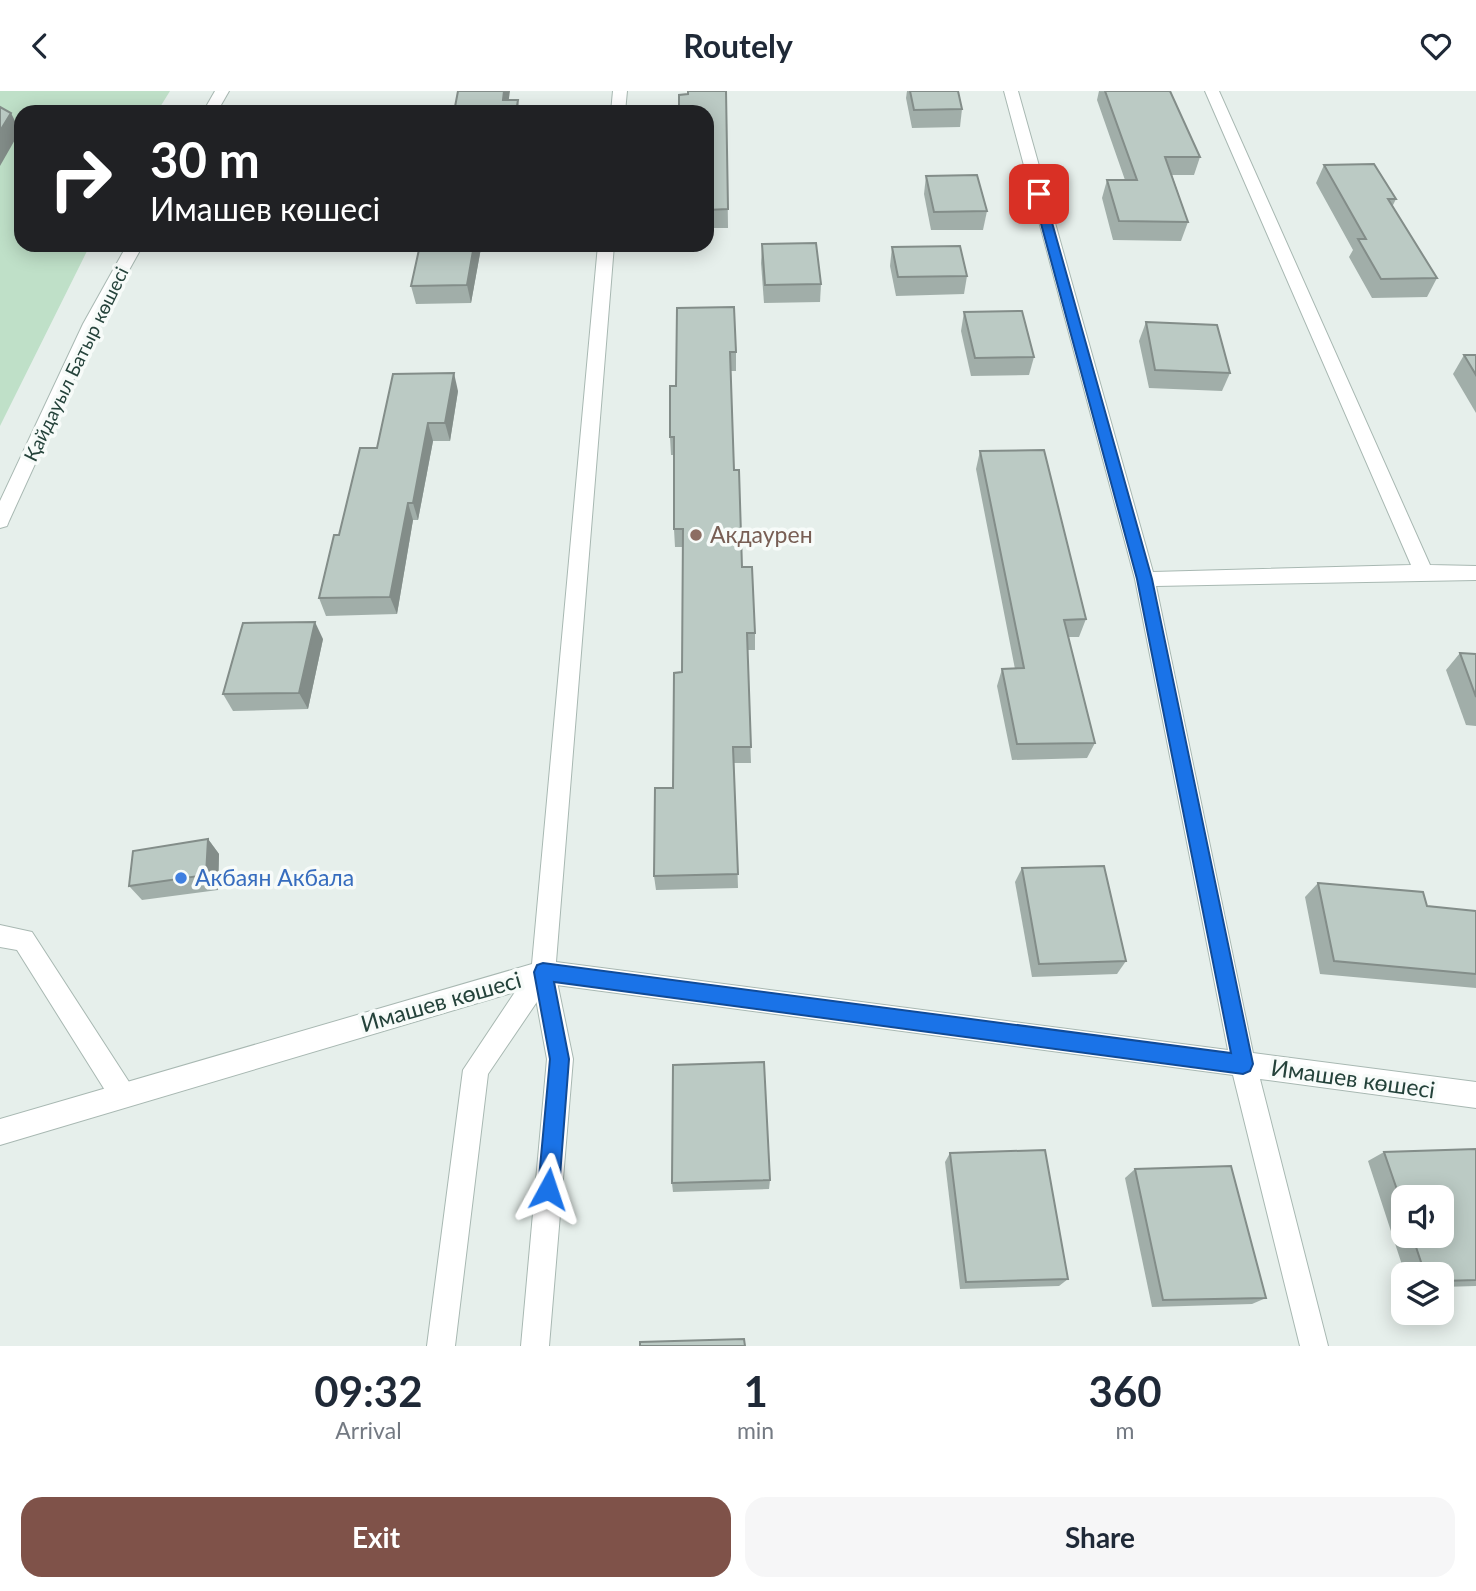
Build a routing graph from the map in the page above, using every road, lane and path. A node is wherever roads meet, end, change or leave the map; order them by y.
1 (1011, 91) edge
2 (1212, 91) edge
3 (131, 252) edge
4 (605, 252) edge
5 (0, 521) edge
6 (1424, 572) junction
7 (1476, 573) edge
8 (1145, 579) junction
9 (0, 936) edge
10 (543, 972) junction
11 (1243, 1064) junction
12 (122, 1094) junction
13 (1476, 1095) edge
14 (0, 1132) edge
15 (441, 1346) edge
16 (535, 1346) edge
17 (1314, 1346) edge

1 - 8 street
2 - 6 street
3 - 5 street, Қайдауыл Батыр көшесі
4 - 10 street
6 - 7 street
6 - 8 street
8 - 11 street
9 - 12 street
10 - 11 street, Имашев көшесі
10 - 12 street, Имашев көшесі
10 - 15 street
10 - 16 street
11 - 13 street, Имашев көшесі
11 - 17 street
12 - 14 street, Имашев көшесі

